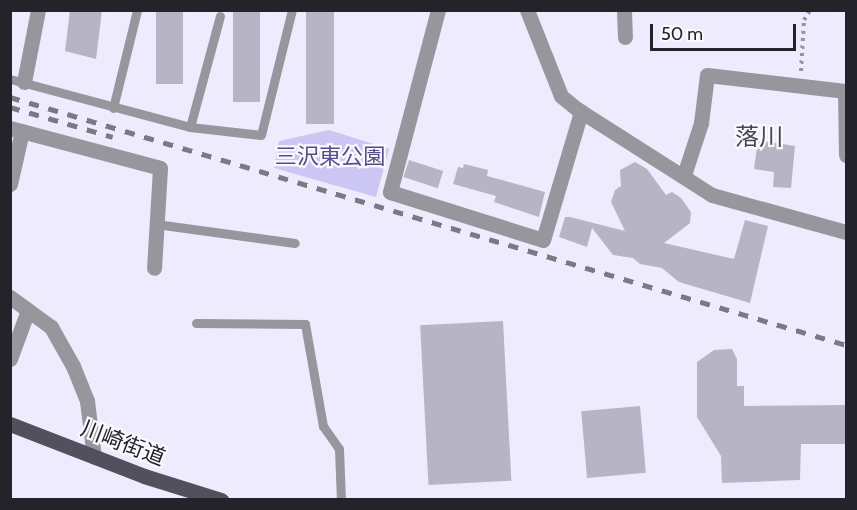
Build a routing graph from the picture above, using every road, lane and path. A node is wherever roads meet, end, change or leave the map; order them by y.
1 (38, 10) edge
2 (137, 10) edge
3 (292, 10) edge
4 (438, 10) edge
5 (527, 10) edge
6 (624, 10) edge
7 (810, 10) edge
8 (220, 16) dead end
9 (625, 37) dead end
10 (17, 80) edge
11 (803, 87) junction
12 (114, 108) junction
13 (580, 112) junction
14 (190, 127) junction
15 (16, 130) edge
16 (846, 155) edge
17 (684, 175) junction
18 (10, 184) edge
19 (156, 224) junction
20 (846, 232) edge
21 (295, 243) dead end
22 (154, 268) dead end
23 (10, 297) edge
24 (28, 310) junction
25 (196, 323) dead end
26 (10, 359) edge
27 (11, 425) edge
28 (94, 457) junction
29 (202, 497) edge
30 (221, 500) edge
31 (341, 500) edge

1 - 10 street
2 - 12 lane
3 - 14 lane
4 - 13 street
5 - 13 street
6 - 9 street
7 - 11 path
8 - 14 lane
10 - 12 lane
11 - 16 street
11 - 17 street
12 - 14 lane
13 - 17 street
15 - 18 street
15 - 19 street
17 - 20 street
19 - 21 lane
19 - 22 street
23 - 24 street
24 - 26 street
24 - 28 street
25 - 31 lane
27 - 28 main road, 川崎街道
28 - 29 main road, 川崎街道
29 - 30 main road, 川崎街道

